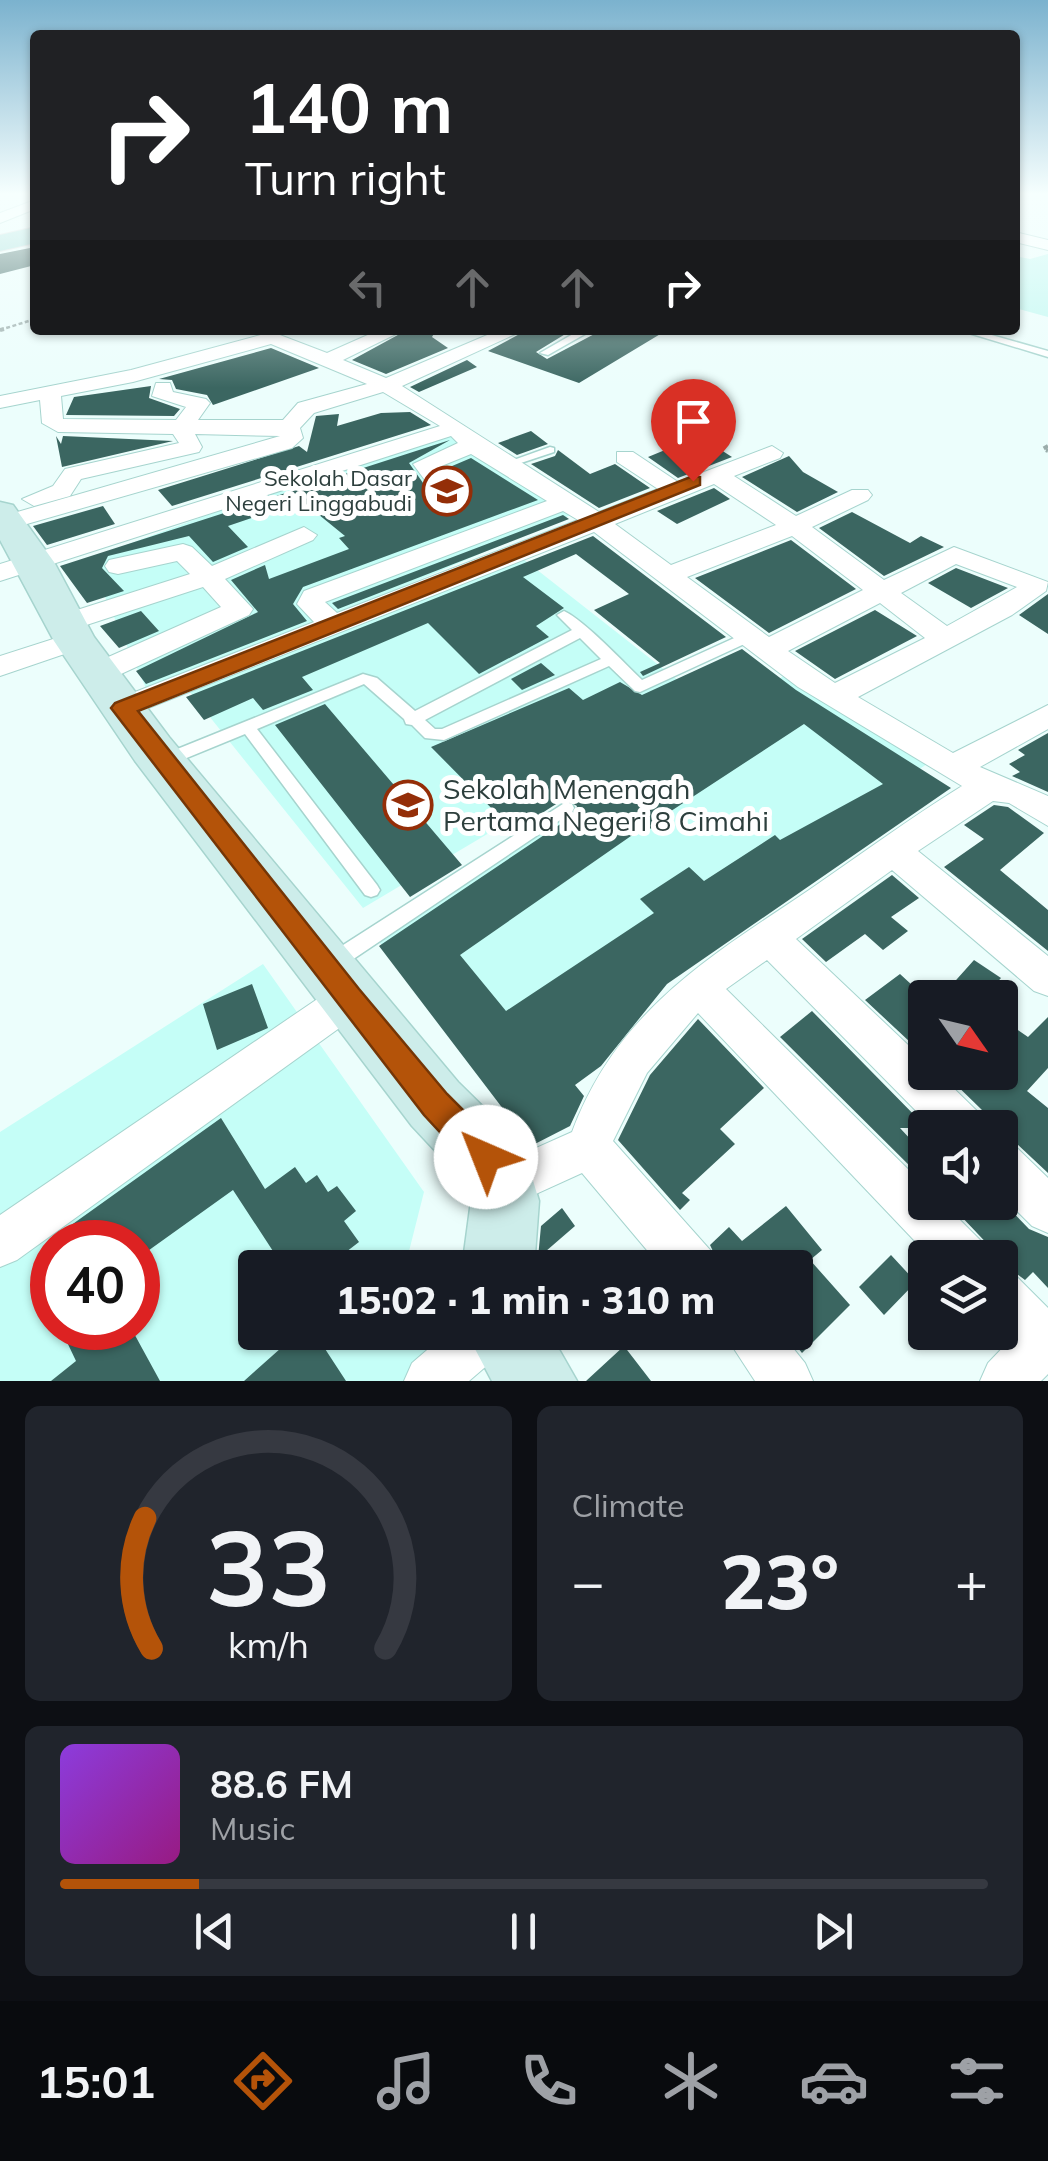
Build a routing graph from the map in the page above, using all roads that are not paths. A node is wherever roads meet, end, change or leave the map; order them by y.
1 (384, 335) edge
2 (503, 335) edge
3 (577, 335) edge
4 (982, 335) edge
5 (297, 347) junction
6 (545, 353) dead end
7 (1048, 354) edge
8 (326, 360) junction
9 (134, 376) junction
10 (386, 385) junction
11 (163, 387) junction
12 (50, 394) junction
13 (0, 402) edge
14 (289, 426) junction
15 (464, 436) junction
16 (193, 447) junction
17 (550, 450) dead end
18 (772, 452) dead end
19 (625, 457) dead end
20 (506, 465) junction
21 (713, 474) junction
22 (674, 488) junction
23 (446, 493) dead end
24 (860, 496) dead end
25 (566, 502) junction
26 (594, 520) junction
27 (794, 526) junction
28 (304, 535) dead end
29 (8, 536) edge
30 (419, 557) junction
31 (118, 566) dead end
32 (211, 576) junction
33 (666, 576) junction
34 (443, 578) junction
35 (882, 592) junction
36 (564, 615) dead end
37 (331, 623) junction
38 (582, 631) junction
39 (946, 638) junction
40 (757, 644) junction
41 (611, 660) junction
42 (90, 661) junction
43 (0, 666) edge
44 (835, 696) junction
45 (1048, 716) edge
46 (412, 720) junction
47 (248, 726) junction
48 (163, 762) junction
49 (952, 768) junction
50 (990, 785) junction
51 (566, 808) dead end
52 (1048, 814) edge
53 (894, 851) junction
54 (371, 890) dead end
55 (769, 937) junction
56 (1048, 979) edge
57 (337, 983) junction
58 (698, 988) junction
59 (946, 1110) edge
60 (589, 1147) junction
61 (1018, 1181) edge
62 (506, 1185) junction
63 (1048, 1210) edge
64 (946, 1240) edge
65 (0, 1243) edge
66 (500, 1250) edge
67 (678, 1250) edge
68 (1018, 1311) edge
69 (1047, 1338) edge
70 (465, 1350) edge
71 (516, 1350) edge
72 (762, 1350) edge
73 (430, 1381) edge
74 (538, 1381) edge
75 (787, 1381) edge
76 (1006, 1381) edge

1 - 8 street
2 - 10 street
3 - 6 lane
4 - 7 lane
5 - 8 street
5 - 9 street
5 - 11 street
8 - 10 street
9 - 11 street
9 - 12 street
10 - 14 street
10 - 15 street
11 - 16 street
12 - 13 street
12 - 16 street
14 - 16 street
14 - 16 street
15 - 20 street
15 - 23 street
15 - 29 street
16 - 29 street
17 - 20 lane
18 - 21 street
19 - 22 street
20 - 25 street
21 - 22 street
21 - 27 street
22 - 26 street
24 - 27 street
25 - 26 street
25 - 30 street
26 - 33 street
26 - 34 street
27 - 33 street
27 - 35 street
28 - 32 street
29 - 42 street
30 - 34 street
30 - 37 street
31 - 32 street
32 - 42 street
32 - 42 street
33 - 40 street
34 - 37 street
35 - 39 street
35 - 39 street
35 - 40 street
36 - 38 lane
37 - 42 street
38 - 41 lane
38 - 46 lane
39 - 44 street
40 - 41 lane
40 - 44 street
41 - 46 lane
42 - 43 street
42 - 48 street
44 - 49 street
45 - 49 street
46 - 47 lane
47 - 48 lane
47 - 54 lane
48 - 57 street
49 - 50 street
50 - 52 street
50 - 53 street
51 - 57 lane
53 - 55 street
53 - 56 street
55 - 58 street
55 - 59 street
57 - 62 street
57 - 65 street
58 - 60 street
58 - 64 street
60 - 62 street
60 - 67 street
61 - 63 street
62 - 66 street
68 - 69 street
69 - 76 street
70 - 73 street
71 - 74 street
72 - 75 street

